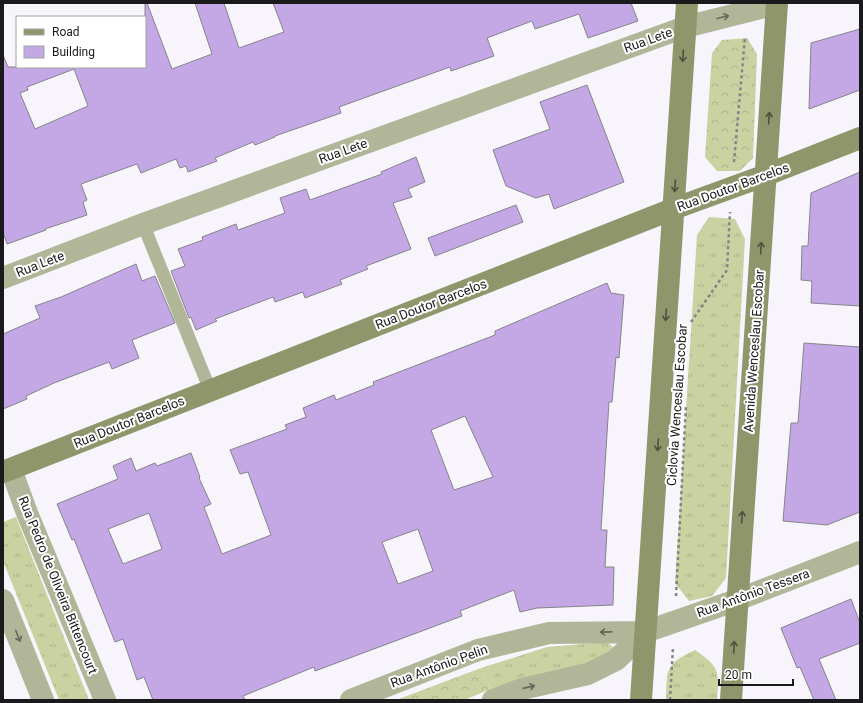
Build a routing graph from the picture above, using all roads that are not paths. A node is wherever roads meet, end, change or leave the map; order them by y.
1 (687, 3) edge
2 (777, 3) edge
3 (685, 27) junction
4 (860, 138) edge
5 (766, 175) junction
6 (673, 209) junction
7 (143, 224) junction
8 (3, 278) edge
9 (210, 390) junction
10 (7, 471) edge
11 (860, 552) edge
12 (3, 600) edge
13 (737, 600) junction
14 (645, 632) junction
15 (43, 700) edge
16 (105, 700) edge
17 (351, 700) edge
18 (493, 700) edge
19 (641, 700) edge
20 (731, 700) edge

1 - 3 main road
3 -> 2 street, Rua Lete
5 -> 2 main road, Avenida Wenceslau Escobar
3 -> 6 main road
3 - 7 street, Rua Lete
4 - 5 main road, Rua Doutor Barcelos
5 - 6 main road, Rua Doutor Barcelos
13 -> 5 main road, Avenida Wenceslau Escobar
6 - 9 main road, Rua Doutor Barcelos
6 -> 14 main road
7 - 8 street, Rua Lete
7 - 9 lane
9 - 10 main road, Rua Doutor Barcelos
10 - 16 street, Rua Pedro de Oliveira Bittencourt
11 - 13 street, Rua Antônio Tessera
12 -> 15 street
13 - 14 street, Rua Antônio Tessera
20 -> 13 main road, Avenida Wenceslau Escobar
14 -> 17 street, Rua Antônio Pelin
18 -> 14 street
14 - 19 main road

